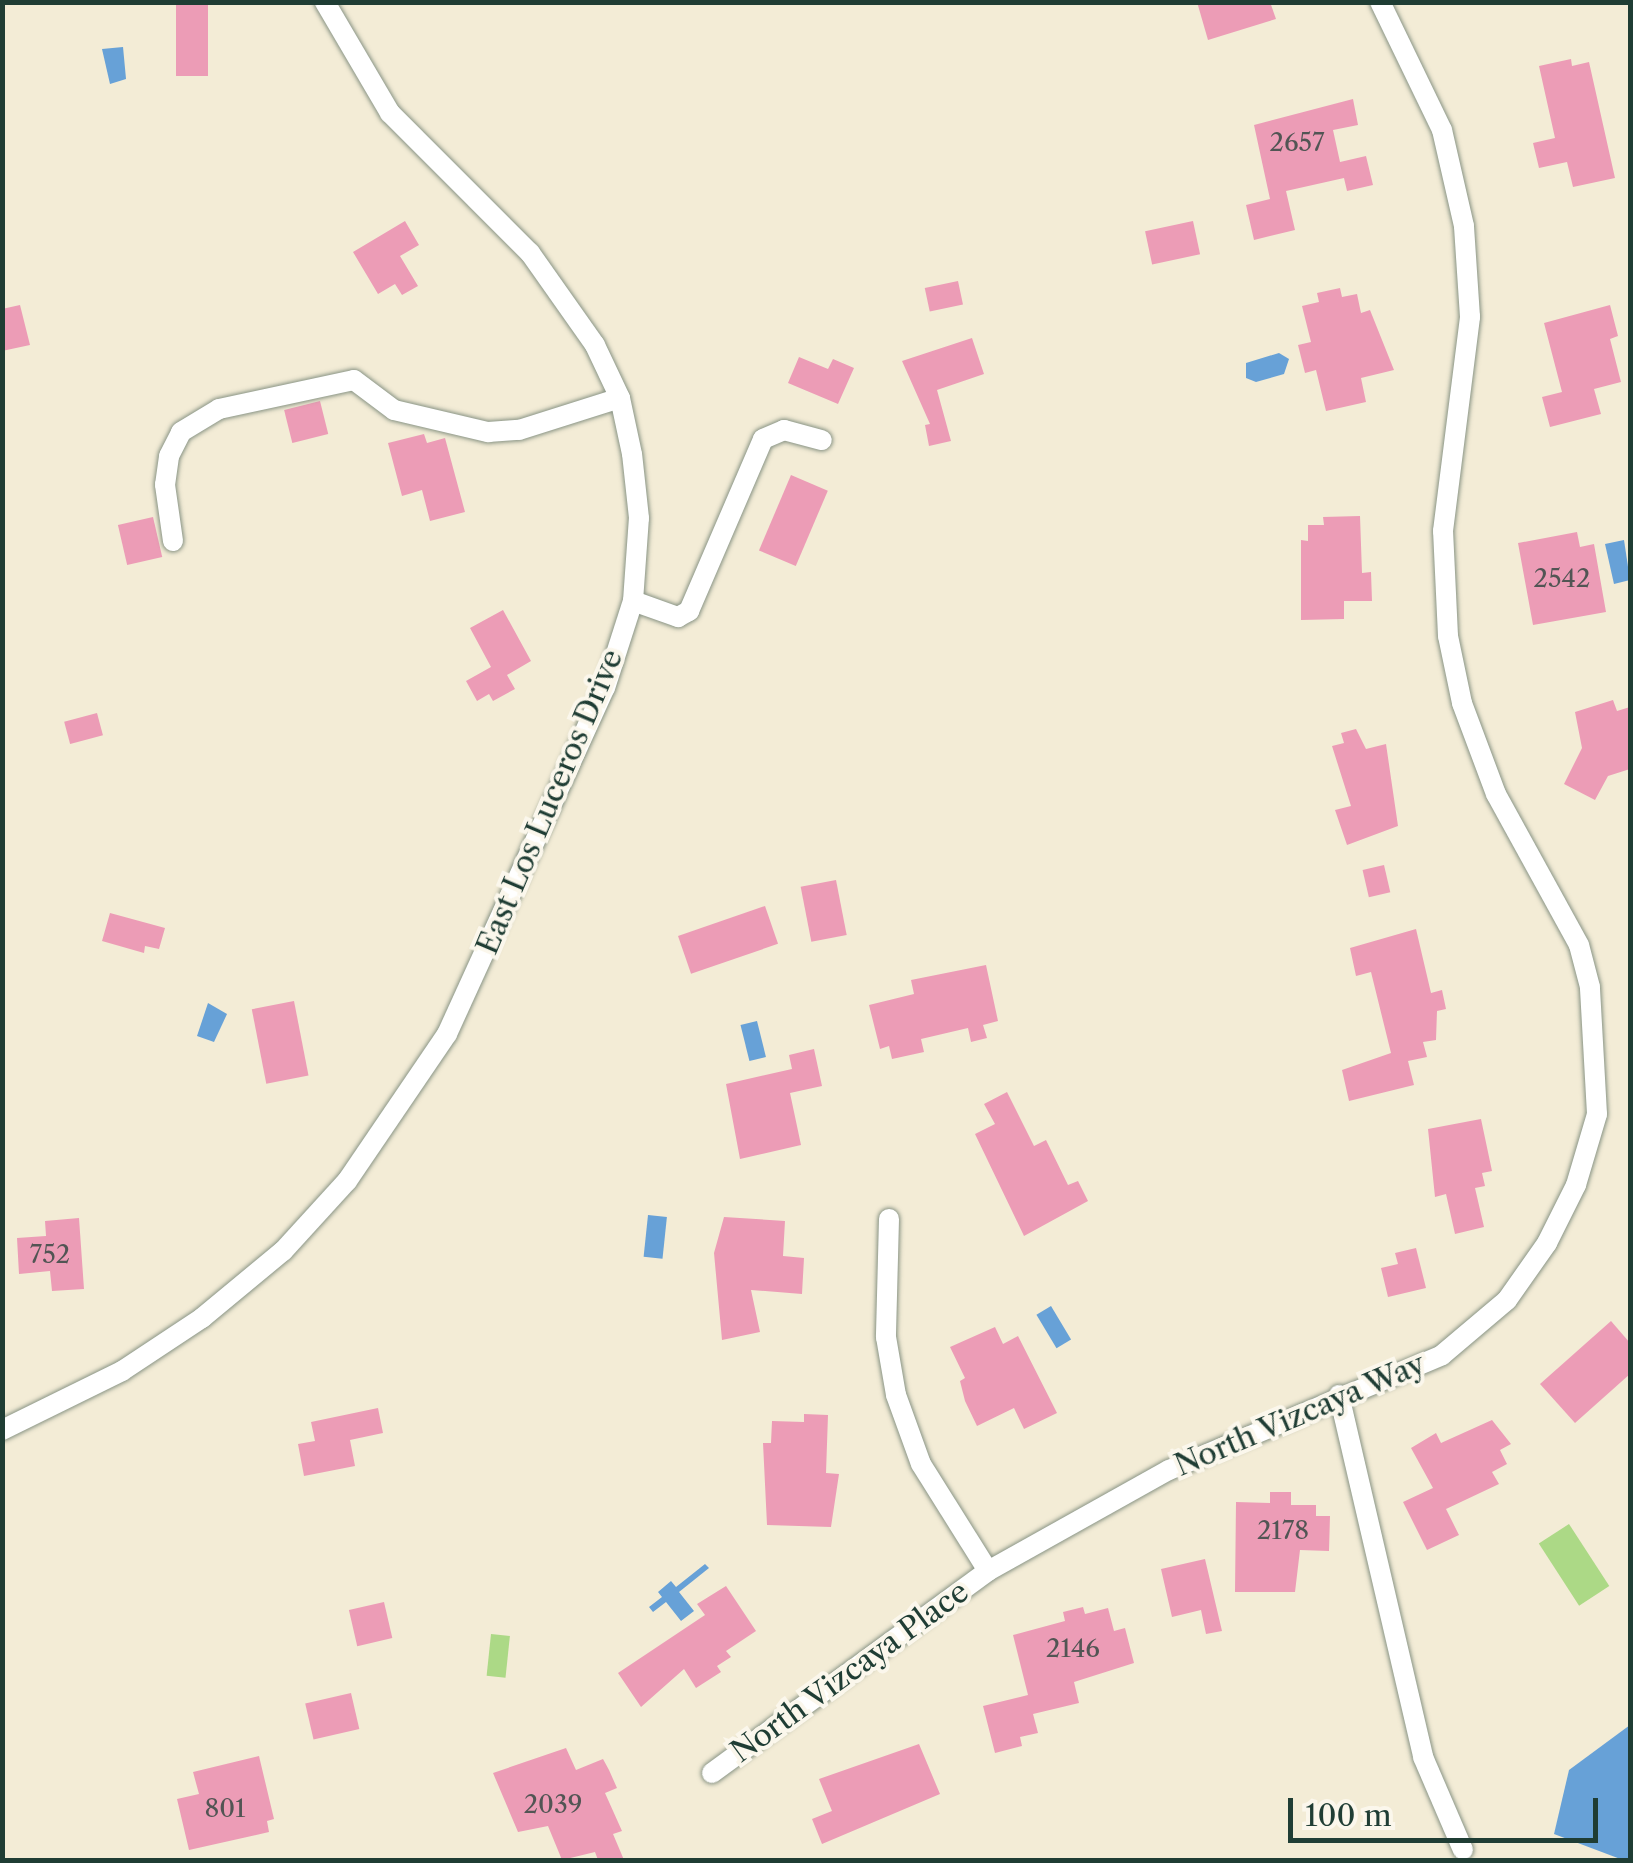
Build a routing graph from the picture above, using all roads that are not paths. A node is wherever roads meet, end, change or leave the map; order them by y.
1 (325, 2) edge
2 (1380, 2) edge
3 (620, 398) junction
4 (822, 440) dead end
5 (173, 542) dead end
6 (633, 601) junction
7 (890, 1219) dead end
8 (1339, 1395) junction
9 (2, 1430) edge
10 (988, 1571) junction
11 (712, 1772) dead end
12 (1464, 1850) dead end

1 - 3 street, East Los Luceros Drive
2 - 8 street, North Vizcaya Way
3 - 5 street
3 - 6 street, East Los Luceros Drive
4 - 6 street
6 - 9 street, East Los Luceros Drive
7 - 10 street
8 - 10 street, North Vizcaya Way
8 - 12 street
10 - 11 street, North Vizcaya Place

